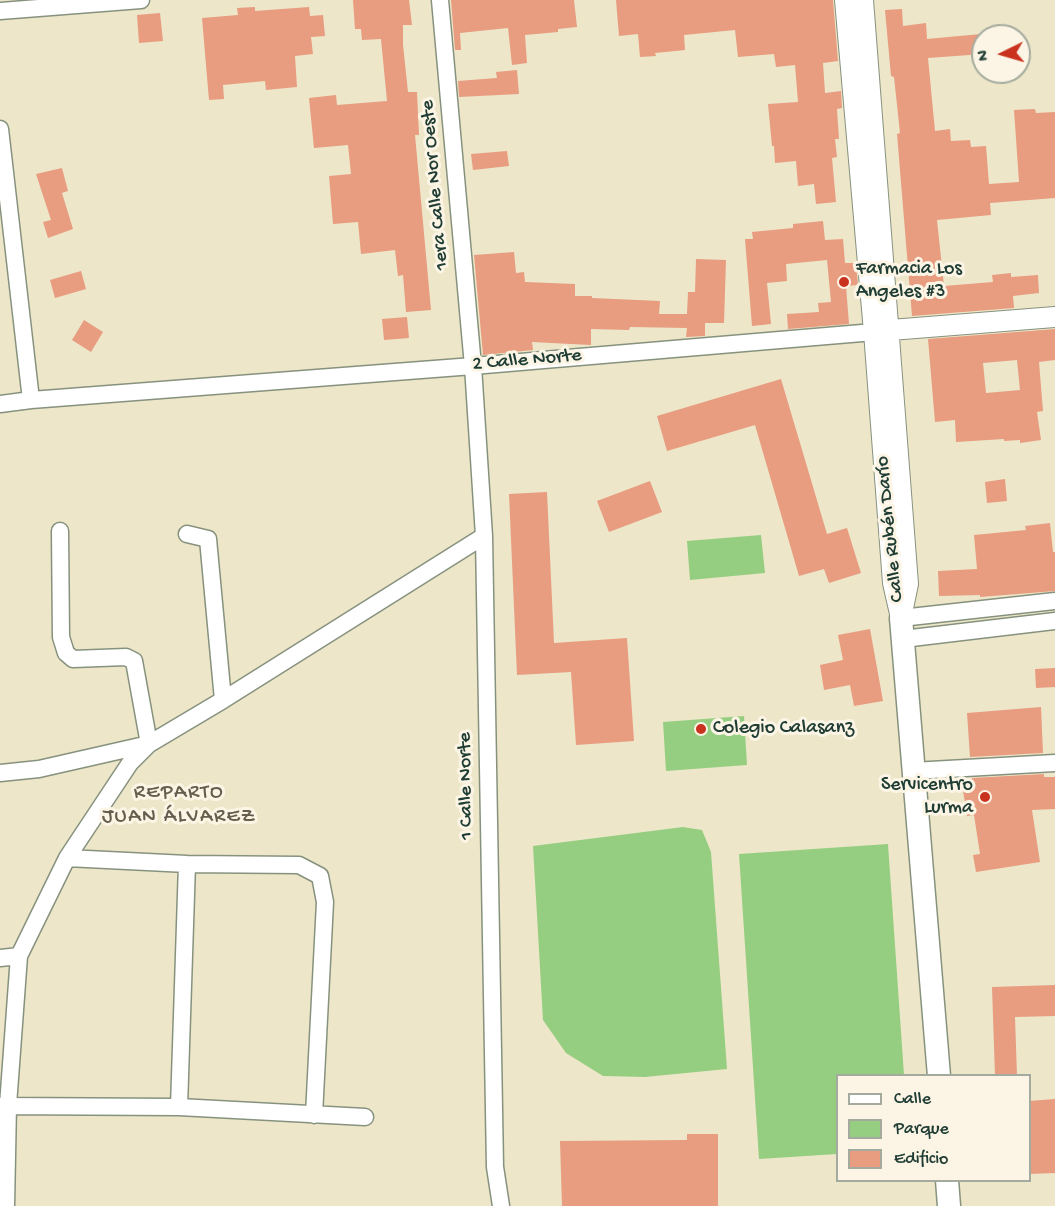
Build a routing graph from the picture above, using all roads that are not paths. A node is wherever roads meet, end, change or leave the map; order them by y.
1 (141, 0) edge
2 (440, 0) edge
3 (845, 0) edge
4 (863, 0) edge
5 (0, 11) edge
6 (0, 129) edge
7 (869, 186) junction
8 (1055, 317) edge
9 (881, 331) junction
10 (473, 366) junction
11 (31, 400) junction
12 (0, 404) edge
13 (60, 531) dead end
14 (187, 534) dead end
15 (484, 536) junction
16 (1055, 602) edge
17 (1055, 621) edge
18 (902, 629) junction
19 (223, 700) junction
20 (149, 744) junction
21 (1055, 763) edge
22 (912, 771) junction
23 (0, 773) edge
24 (66, 858) junction
25 (187, 864) junction
26 (19, 956) junction
27 (0, 958) edge
28 (939, 1074) edge
29 (4, 1105) edge
30 (179, 1107) junction
31 (315, 1115) junction
32 (365, 1117) dead end
33 (947, 1182) edge
34 (6, 1206) edge
35 (501, 1206) edge
36 (949, 1206) edge

1 - 5 street
2 - 10 street, 1era Calle Nor Oeste
3 - 7 street, Calle Rubén Darío
4 - 7 street, Calle Rubén Darío
6 - 11 street
7 - 9 street, Calle Rubén Darío
8 - 9 street, 2 Calle Norte
9 - 10 street, 2 Calle Norte
9 - 18 street, Calle Rubén Darío
10 - 11 street, 2 Calle Norte
10 - 15 street, 1 Calle Norte
11 - 12 street, 2 Calle Norte
13 - 20 street
14 - 19 street
15 - 19 street
15 - 35 street, 1 Calle Norte
16 - 18 street
17 - 18 street
18 - 22 main road
19 - 20 street
20 - 23 street
20 - 24 street
21 - 22 street
22 - 28 main road
24 - 25 street
24 - 26 street
25 - 30 street
25 - 31 street
26 - 27 street
26 - 29 street
29 - 30 street
29 - 34 street
30 - 31 street
31 - 32 street
33 - 36 main road

